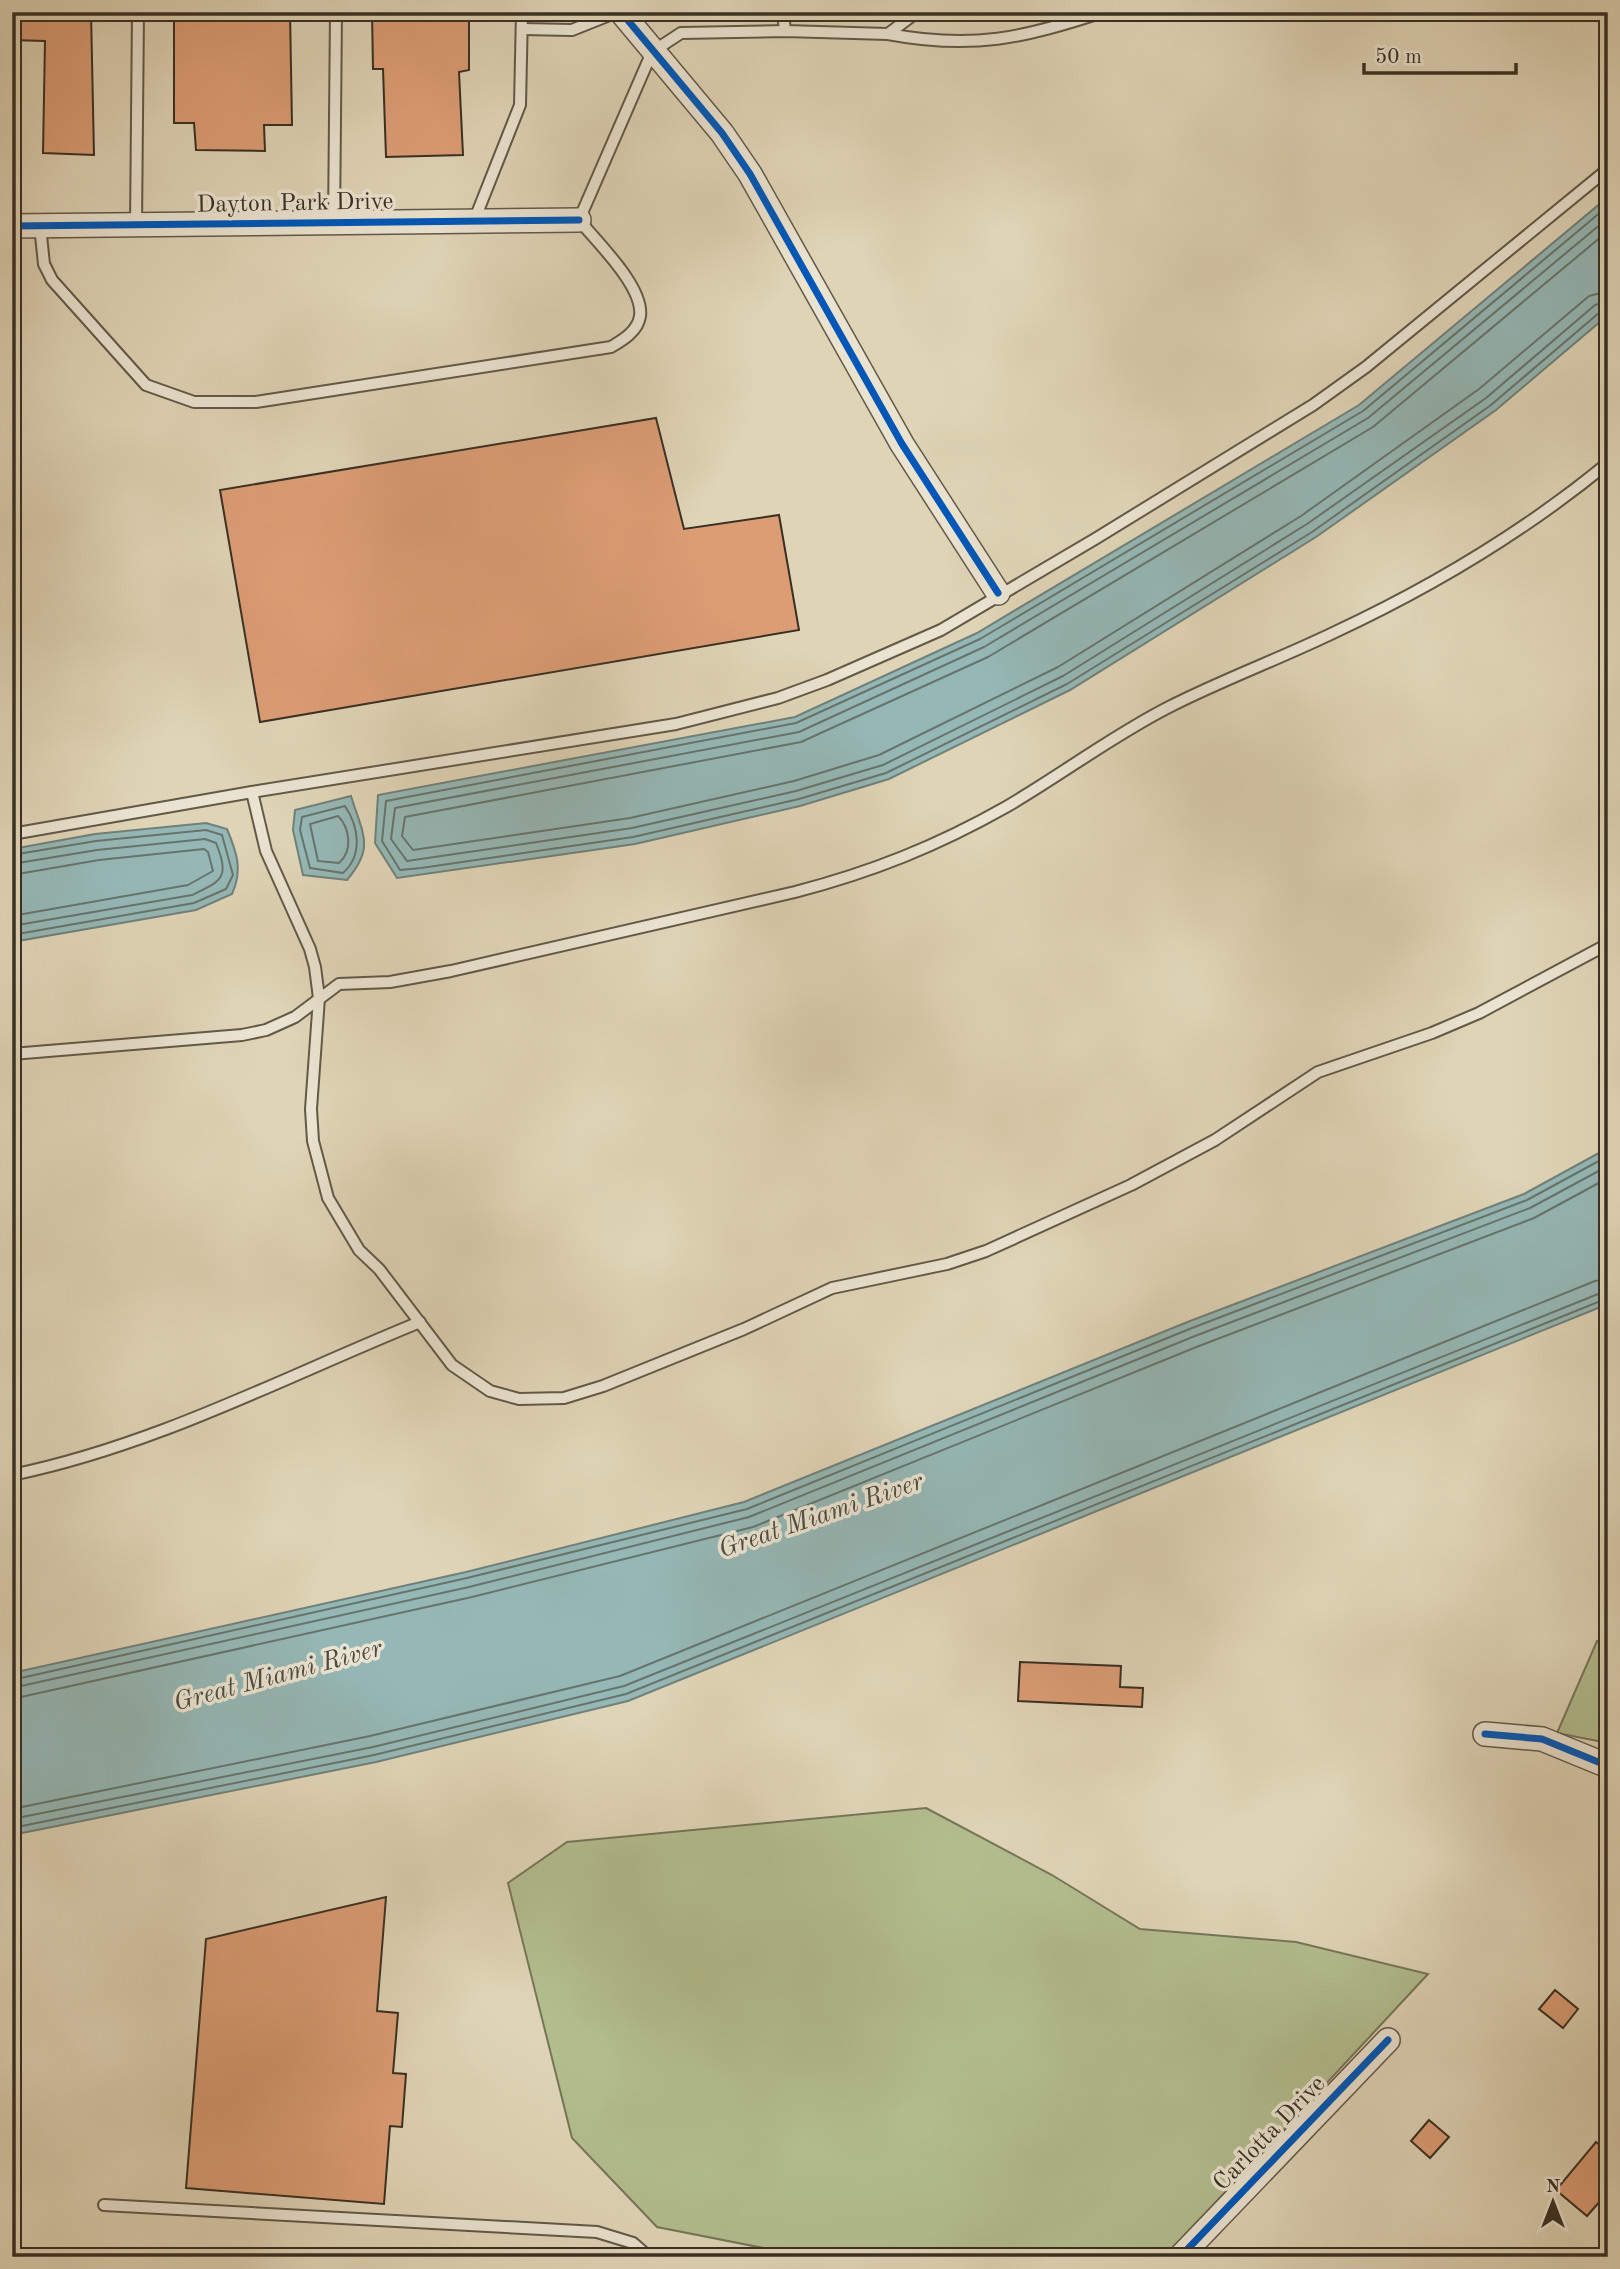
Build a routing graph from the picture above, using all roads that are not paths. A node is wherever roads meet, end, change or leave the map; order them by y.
1 (138, 12) edge
2 (336, 12) edge
3 (522, 12) edge
4 (619, 12) edge
5 (783, 12) edge
6 (917, 12) edge
7 (1103, 12) edge
8 (522, 29) junction
9 (785, 31) junction
10 (888, 34) junction
11 (652, 52) junction
12 (1608, 169) edge
13 (579, 220) junction
14 (474, 221) junction
15 (334, 224) junction
16 (136, 225) junction
17 (12, 226) edge
18 (40, 226) junction
19 (1608, 463) edge
20 (998, 593) junction
21 (252, 792) junction
22 (12, 834) edge
23 (1608, 944) edge
24 (319, 998) junction
25 (12, 1054) edge
26 (420, 1322) junction
27 (12, 1475) edge
28 (1485, 1734) dead end
29 (1608, 1766) edge
30 (1388, 2040) dead end
31 (104, 2205) dead end
32 (649, 2257) edge
33 (1180, 2257) edge

1 - 16 lane
2 - 15 lane
3 - 8 lane
4 - 8 lane
4 - 11 street
5 - 9 lane
6 - 10 lane
7 - 10 lane
8 - 14 lane
9 - 10 lane
9 - 11 lane
11 - 13 lane
11 - 20 street
12 - 20 lane
13 - 14 street, Dayton Park Drive
13 - 18 lane
14 - 15 street, Dayton Park Drive
15 - 16 street, Dayton Park Drive
16 - 18 street, Dayton Park Drive
17 - 18 street, Dayton Park Drive
19 - 24 lane
20 - 21 lane
21 - 22 lane
21 - 24 lane
23 - 26 lane
24 - 25 lane
24 - 26 lane
26 - 27 lane
28 - 29 street
30 - 33 street, Carlotta Drive
31 - 32 lane

